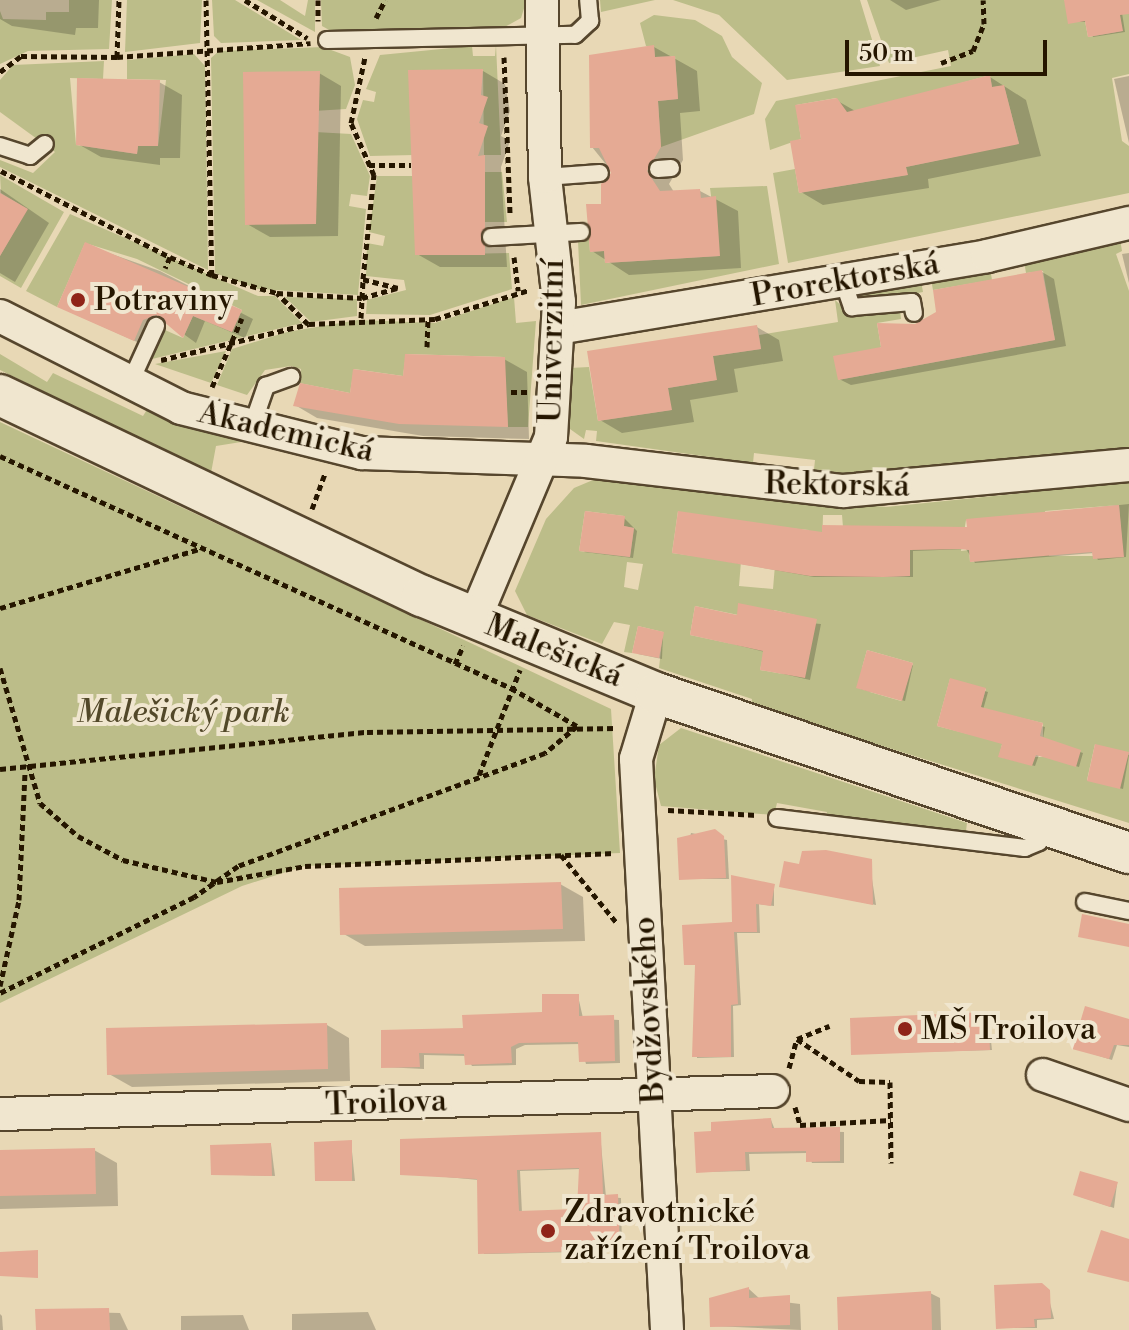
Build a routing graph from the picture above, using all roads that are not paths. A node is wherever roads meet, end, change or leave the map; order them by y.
1 (542, 0) edge
2 (588, 0) edge
3 (542, 37) junction
4 (321, 42) road end
5 (45, 144) dead end
6 (0, 146) edge
7 (600, 173) dead end
8 (545, 177) junction
9 (1129, 223) edge
10 (566, 233) junction
11 (491, 237) dead end
12 (843, 281) junction
13 (914, 313) dead end
14 (0, 316) edge
15 (156, 326) dead end
16 (558, 328) junction
17 (137, 374) junction
18 (291, 377) dead end
19 (0, 395) edge
20 (254, 417) junction
21 (546, 461) junction
22 (1129, 465) edge
23 (475, 618) junction
24 (656, 693) junction
25 (777, 818) road end
26 (1045, 826) junction
27 (1129, 853) edge
28 (1085, 902) dead end
29 (1129, 911) edge
30 (1043, 1075) dead end
31 (780, 1085) road end
32 (653, 1095) junction
33 (1129, 1105) edge
34 (0, 1114) edge
35 (667, 1330) edge

1 - 3 street, Univerzitní
2 - 3 lane
3 - 4 lane
3 - 8 street, Univerzitní
5 - 6 lane
7 - 8 lane
8 - 10 street, Univerzitní
9 - 12 street, Prorektorská
10 - 11 lane
10 - 16 street, Univerzitní
12 - 13 lane
12 - 16 street, Prorektorská
14 - 17 street, Akademická
15 - 17 lane
16 - 21 street, Univerzitní
17 - 20 street, Akademická
18 - 20 lane
19 - 23 street, Malešická
20 - 21 street, Akademická
21 - 22 street, Rektorská
21 - 23 street, Univerzitní
23 - 24 street, Malešická
24 - 26 street, Malešická
24 - 32 street, Bydžovského
25 - 26 lane
26 - 27 street, Malešická
28 - 29 lane
30 - 33 street
31 - 32 street, Troilova
32 - 34 street, Troilova
32 - 35 street, Bydžovského

